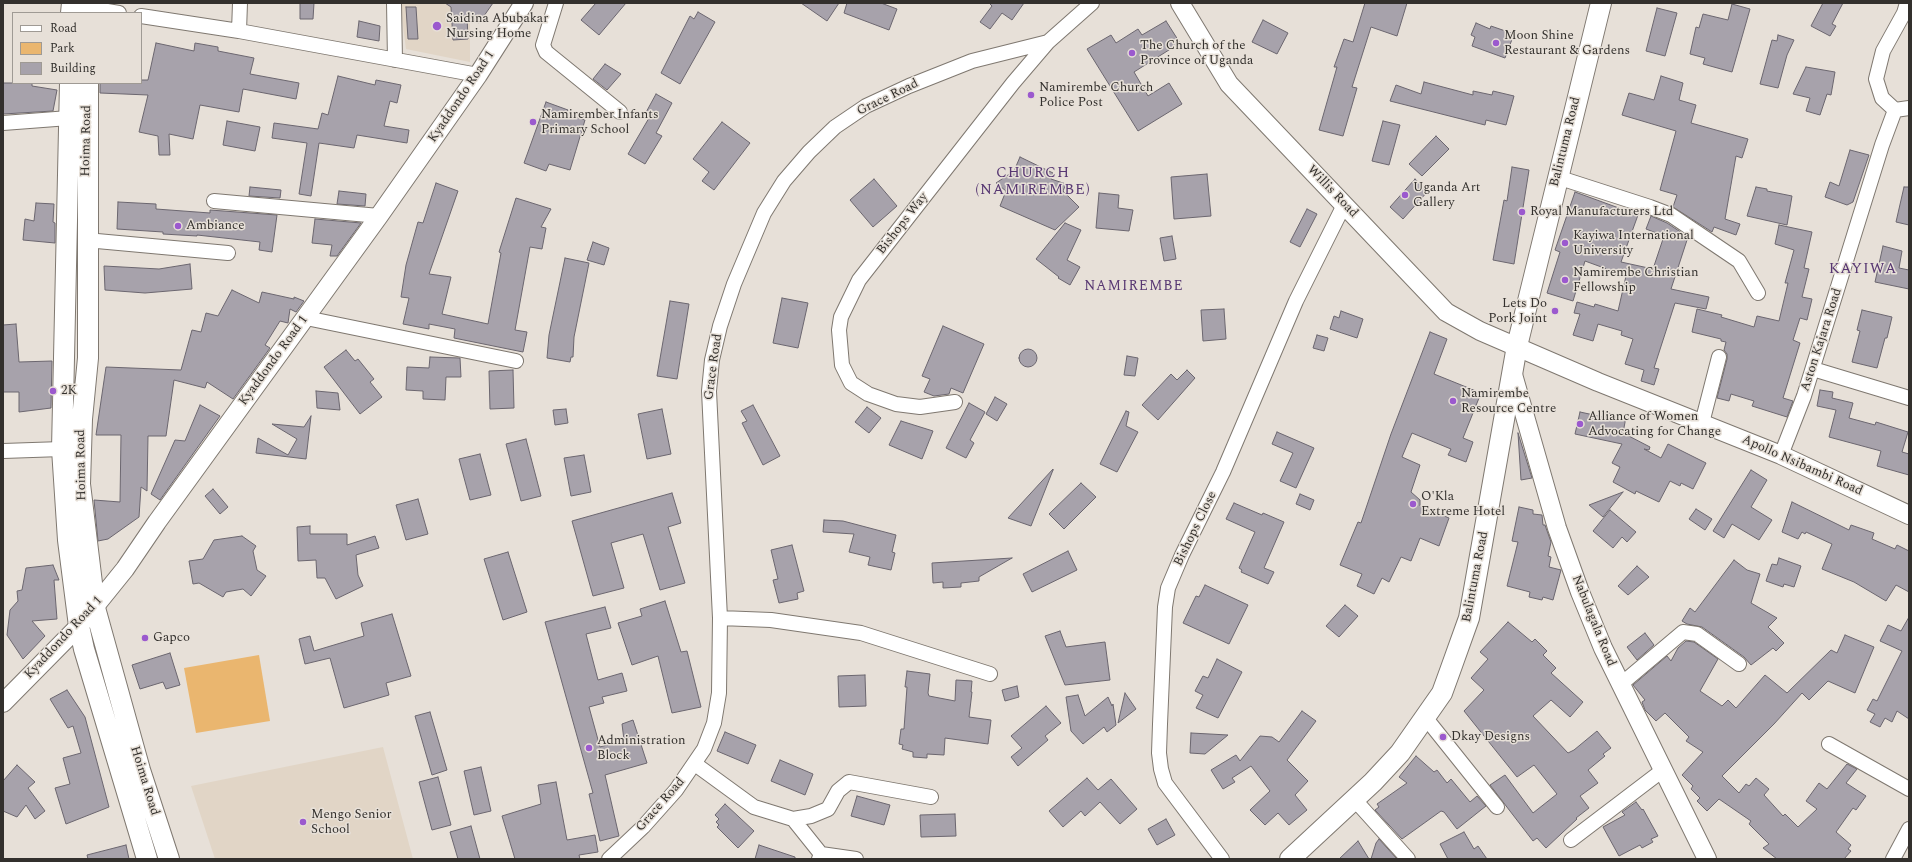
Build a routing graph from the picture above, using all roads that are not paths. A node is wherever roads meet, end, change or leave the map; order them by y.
1 (240, 3) edge
2 (394, 3) edge
3 (524, 3) edge
4 (556, 3) edge
5 (1092, 3) edge
6 (1180, 3) edge
7 (1601, 3) edge
8 (1907, 3) edge
9 (82, 8) edge
10 (112, 12) edge
11 (142, 16) edge
12 (239, 31) junction
13 (1048, 42) junction
14 (395, 60) junction
15 (478, 76) junction
16 (70, 84) edge
17 (88, 84) edge
18 (1909, 108) edge
19 (1895, 110) junction
20 (620, 112) dead end
21 (69, 118) junction
22 (3, 122) edge
23 (1557, 177) junction
24 (214, 201) dead end
25 (1344, 205) junction
26 (379, 216) junction
27 (86, 240) junction
28 (228, 252) dead end
29 (1758, 293) dead end
30 (306, 318) junction
31 (1517, 346) junction
32 (1719, 357) dead end
33 (516, 361) dead end
34 (1813, 369) junction
35 (1512, 371) junction
36 (1909, 398) edge
37 (955, 402) dead end
38 (1702, 423) junction
39 (62, 449) junction
40 (3, 451) edge
41 (1781, 455) junction
42 (1909, 515) edge
43 (95, 608) junction
44 (720, 618) junction
45 (79, 626) junction
46 (1739, 664) dead end
47 (990, 674) dead end
48 (1620, 685) junction
49 (5, 695) edge
50 (1425, 717) junction
51 (1829, 744) dead end
52 (696, 764) junction
53 (1663, 770) junction
54 (1909, 789) edge
55 (931, 797) dead end
56 (1354, 799) junction
57 (1497, 807) dead end
58 (792, 819) junction
59 (1909, 829) edge
60 (1571, 840) dead end
61 (820, 856) edge
62 (147, 859) edge
63 (169, 859) edge
64 (609, 859) edge
65 (856, 859) edge
66 (1222, 859) edge
67 (1290, 859) edge
68 (1408, 859) edge
69 (1707, 859) edge
70 (1893, 859) edge

1 - 12 street
2 - 14 street
3 - 15 street, Kyaddondo Road 1
4 - 20 street
5 - 13 street, Bishops Way
6 - 25 street, Willis Road
7 - 23 main road, Balintuma Road
8 - 19 street
9 - 10 street
11 - 12 street
12 - 14 street
13 - 37 street, Bishops Way
13 - 44 street, Grace Road
14 - 15 street
15 - 26 street, Kyaddondo Road 1
16 - 21 main road, Hoima Road
17 - 27 main road, Hoima Road
18 - 19 street
19 - 34 street, Aston Kajara Road
21 - 22 street
21 - 39 main road, Hoima Road
23 - 29 street
23 - 31 main road, Balintuma Road
24 - 26 street
25 - 31 street, Willis Road
25 - 66 street, Bishops Close
26 - 30 street, Kyaddondo Road 1
27 - 28 street
27 - 43 main road, Hoima Road
30 - 33 street
30 - 43 street, Kyaddondo Road 1
31 - 35 main road, Balintuma Road
31 - 38 street, Apollo Nsibambi Road
32 - 38 street
34 - 36 street
34 - 41 street, Aston Kajara Road
35 - 48 street, Nabulagala Road
35 - 50 main road, Balintuma Road
38 - 41 street, Apollo Nsibambi Road
39 - 40 street
39 - 45 main road, Hoima Road
41 - 42 street, Apollo Nsibambi Road
43 - 45 street, Kyaddondo Road 1
43 - 63 main road, Hoima Road
44 - 47 street
44 - 52 street, Grace Road
45 - 49 street, Kyaddondo Road 1
45 - 62 main road, Hoima Road
46 - 48 street
48 - 53 street, Nabulagala Road
50 - 56 main road, Balintuma Road
50 - 57 street
51 - 54 street
52 - 58 street
52 - 64 street, Grace Road
53 - 60 street
53 - 69 street, Nabulagala Road
55 - 58 street
56 - 67 main road, Balintuma Road
56 - 68 street
58 - 61 street
59 - 70 street
61 - 65 street

